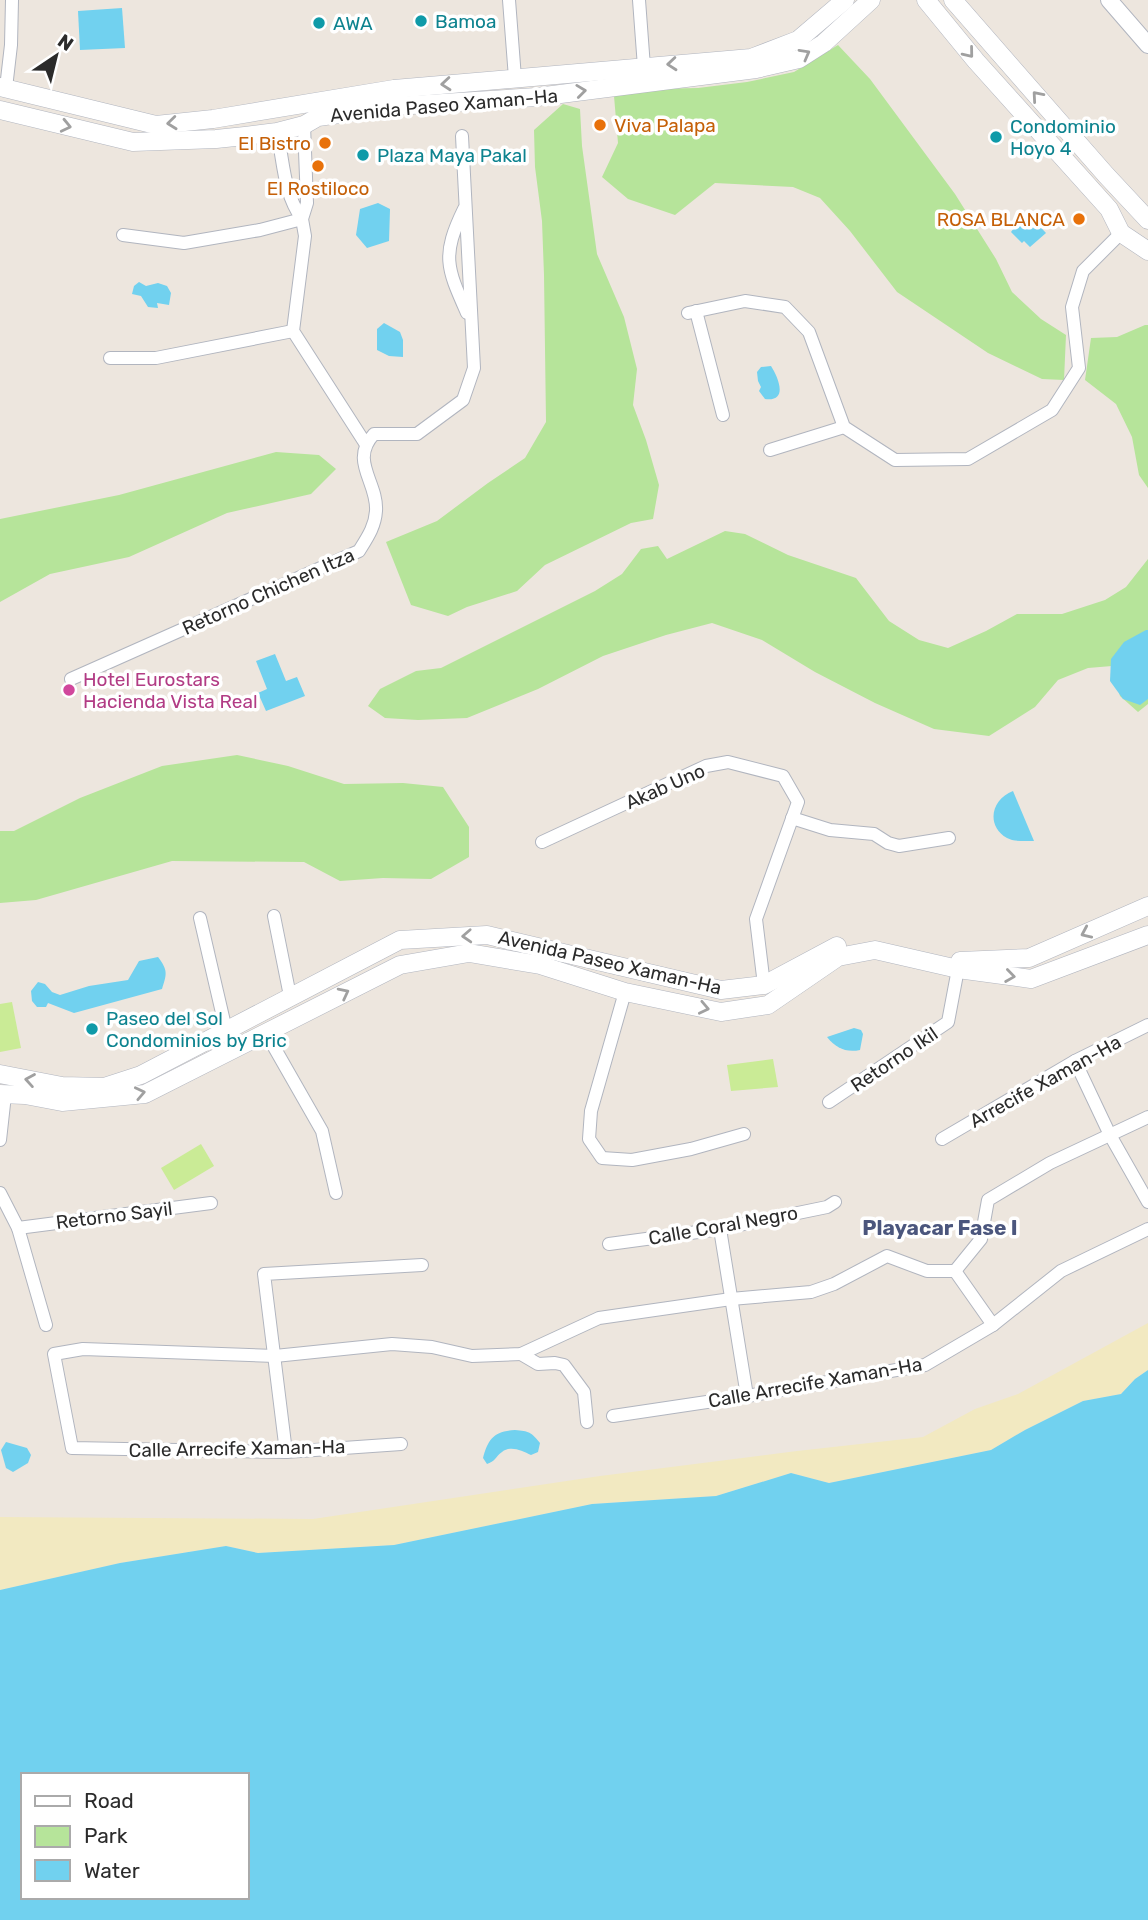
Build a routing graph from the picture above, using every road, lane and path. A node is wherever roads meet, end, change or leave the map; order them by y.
1 (12, 0) edge
2 (509, 0) edge
3 (639, 0) edge
4 (845, 0) edge
5 (872, 0) edge
6 (926, 0) edge
7 (953, 0) edge
8 (1109, 0) edge
9 (1148, 45) edge
10 (644, 67) junction
11 (515, 78) junction
12 (3, 88) edge
13 (0, 110) edge
14 (213, 119) junction
15 (303, 125) junction
16 (277, 132) junction
17 (462, 136) dead end
18 (216, 139) junction
19 (1106, 175) junction
20 (1090, 188) junction
21 (465, 207) junction
22 (1144, 209) edge
23 (302, 219) junction
24 (1121, 233) junction
25 (123, 235) dead end
26 (1148, 251) edge
27 (470, 320) junction
28 (293, 331) junction
29 (110, 358) dead end
30 (723, 415) dead end
31 (844, 428) junction
32 (365, 443) junction
33 (770, 450) dead end
34 (71, 679) dead end
35 (792, 818) junction
36 (949, 838) dead end
37 (542, 842) dead end
38 (1148, 906) edge
39 (274, 916) dead end
40 (200, 918) dead end
41 (1148, 935) edge
42 (575, 956) junction
43 (958, 969) junction
44 (571, 975) junction
45 (672, 979) junction
46 (764, 985) junction
47 (308, 988) junction
48 (625, 992) junction
49 (289, 998) junction
50 (668, 1000) junction
51 (318, 1006) junction
52 (1148, 1025) edge
53 (266, 1032) junction
54 (220, 1034) junction
55 (225, 1053) junction
56 (1076, 1061) junction
57 (0, 1074) edge
58 (62, 1094) junction
59 (3, 1095) edge
60 (829, 1102) dead end
61 (1148, 1117) edge
62 (744, 1134) dead end
63 (1110, 1136) junction
64 (943, 1139) dead end
65 (0, 1140) edge
66 (0, 1193) edge
67 (337, 1194) dead end
68 (835, 1202) dead end
69 (1148, 1202) edge
70 (211, 1203) dead end
71 (18, 1228) junction
72 (720, 1229) junction
73 (1148, 1230) edge
74 (609, 1244) dead end
75 (422, 1265) dead end
76 (955, 1271) junction
77 (731, 1298) junction
78 (46, 1325) dead end
79 (993, 1325) junction
80 (521, 1354) junction
81 (275, 1356) junction
82 (747, 1396) junction
83 (613, 1416) dead end
84 (587, 1422) dead end
85 (401, 1444) dead end
86 (286, 1452) junction

1 - 12 street
2 - 11 street
3 - 10 street
4 -> 10 main road, Avenida Paseo Xaman-Ha
15 -> 5 main road, Avenida Paseo Xaman-Ha
6 -> 20 main road
19 -> 7 main road
8 - 9 street
10 - 11 main road, Avenida Paseo Xaman-Ha
11 -> 14 main road, Avenida Paseo Xaman-Ha
14 -> 12 main road, Avenida Paseo Xaman-Ha
13 -> 18 main road, Avenida Paseo Xaman-Ha
14 - 18 main road
15 - 16 main road, Avenida Paseo Xaman-Ha
15 - 23 street
16 - 18 main road, Avenida Paseo Xaman-Ha
16 - 23 street
17 - 21 street
19 - 20 main road
19 - 22 main road
20 - 24 main road
21 - 27 street
21 - 27 street
23 - 25 street
23 - 28 street
24 - 26 main road
24 - 31 street
27 - 32 street
28 - 29 street
28 - 32 street
30 - 31 street
31 - 33 street
32 - 34 street, Retorno Chichen Itza
35 - 36 street
35 - 37 street, Akab Uno
35 - 46 street, Akab Uno
38 -> 46 main road, Avenida Paseo Xaman-Ha
39 - 49 street
40 - 54 street
43 -> 41 main road, Avenida Paseo Xaman-Ha
42 - 44 main road
42 - 45 main road, Avenida Paseo Xaman-Ha
42 -> 47 main road, Avenida Paseo Xaman-Ha
50 -> 43 main road, Avenida Paseo Xaman-Ha
43 - 60 street, Retorno Ikil
44 - 48 main road, Avenida Paseo Xaman-Ha
51 -> 44 main road, Avenida Paseo Xaman-Ha
45 - 46 main road, Avenida Paseo Xaman-Ha
45 - 50 main road
47 - 49 main road, Avenida Paseo Xaman-Ha
47 - 51 main road
48 - 50 main road, Avenida Paseo Xaman-Ha
48 - 62 street
49 - 54 main road, Avenida Paseo Xaman-Ha
51 - 53 main road, Avenida Paseo Xaman-Ha
52 - 56 street, Arrecife Xaman-Ha
53 - 55 main road, Avenida Paseo Xaman-Ha
53 - 67 street
54 - 55 main road
54 - 58 main road, Avenida Paseo Xaman-Ha
58 -> 55 main road, Avenida Paseo Xaman-Ha
56 - 63 street
56 - 64 street, Arrecife Xaman-Ha
58 -> 57 main road, Avenida Paseo Xaman-Ha
58 - 59 main road, Avenida Paseo Xaman-Ha
59 - 65 street
61 - 63 street
63 - 69 street
63 - 76 street
66 - 71 street
68 - 72 street, Calle Coral Negro
70 - 71 street, Retorno Sayil
71 - 78 street
72 - 74 street, Calle Coral Negro
72 - 77 street
73 - 79 street, Calle Arrecife Xaman-Ha
75 - 81 street
76 - 77 street
76 - 79 street
77 - 80 street
77 - 82 street
79 - 82 street, Calle Arrecife Xaman-Ha
80 - 81 street
80 - 84 street
81 - 86 street
81 - 86 street, Calle Arrecife Xaman-Ha
82 - 83 street, Calle Arrecife Xaman-Ha
85 - 86 street, Calle Arrecife Xaman-Ha

